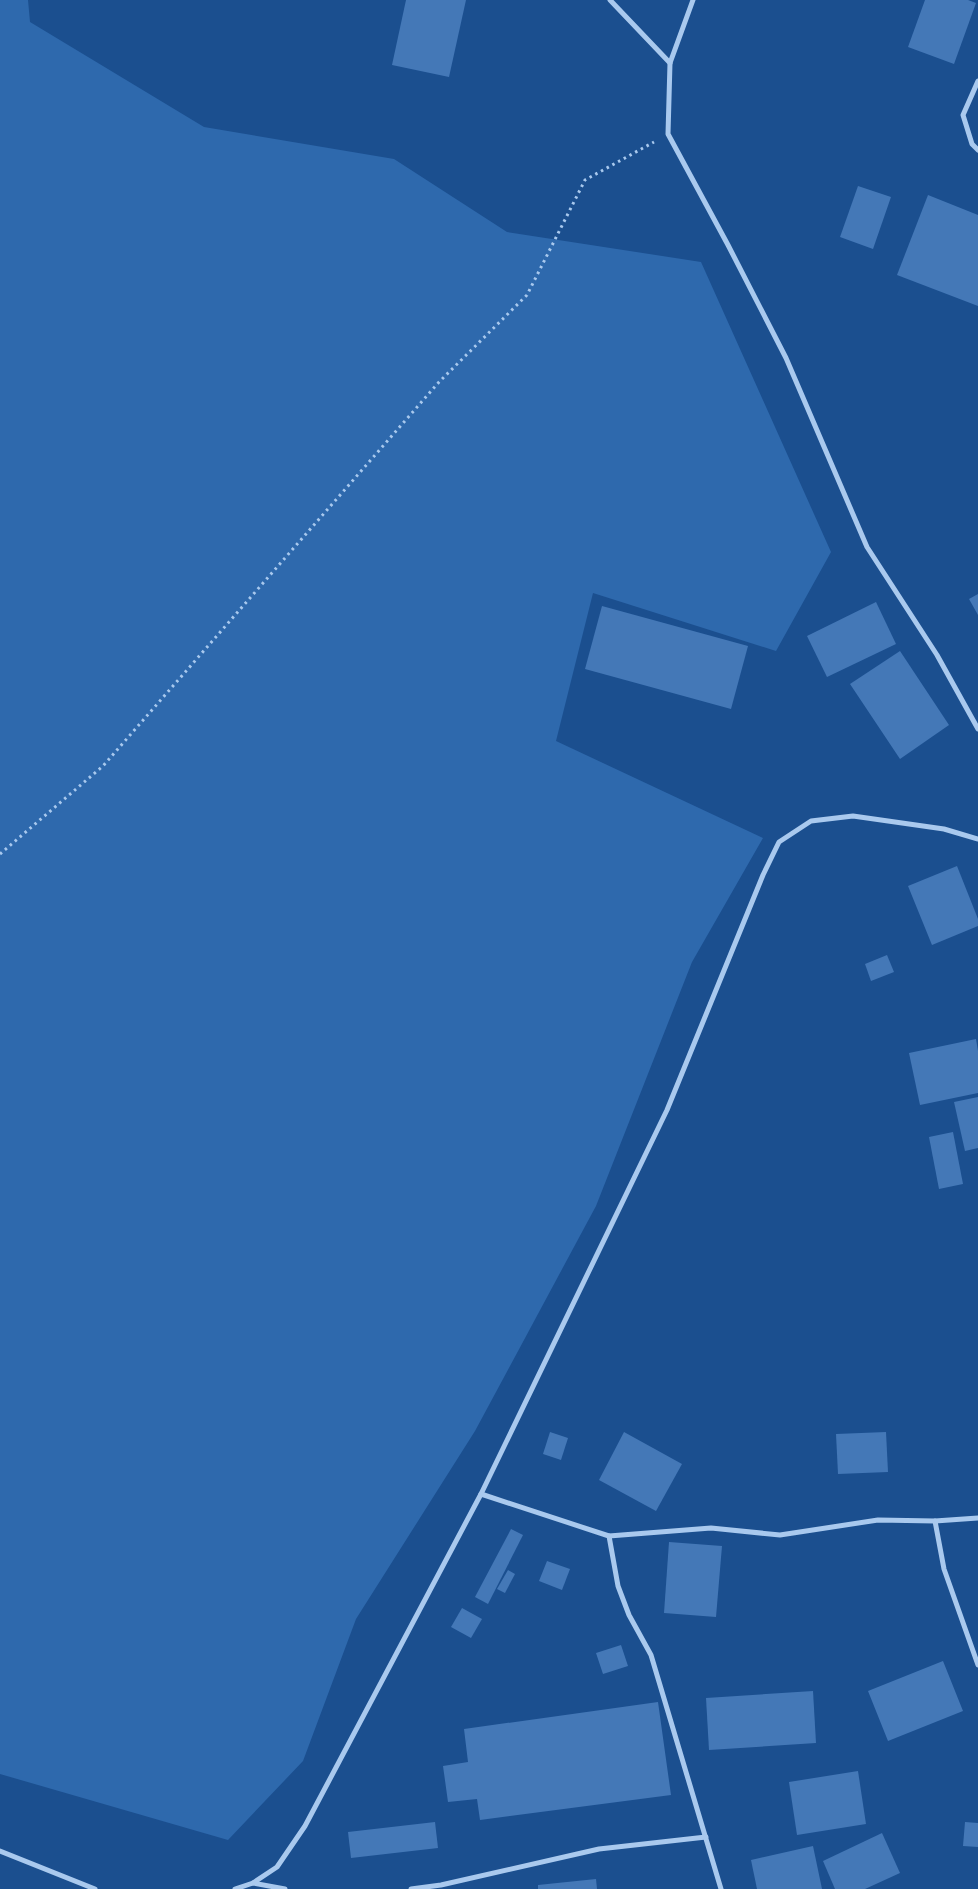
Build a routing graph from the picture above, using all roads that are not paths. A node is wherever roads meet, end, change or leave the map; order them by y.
1 (610, 0) edge
2 (693, 0) edge
3 (670, 63) junction
4 (978, 82) edge
5 (978, 150) edge
6 (978, 729) edge
7 (978, 839) edge
8 (481, 1494) junction
9 (978, 1518) edge
10 (934, 1521) junction
11 (609, 1536) junction
12 (978, 1665) edge
13 (706, 1837) junction
14 (0, 1851) edge
15 (253, 1883) junction
16 (95, 1889) edge
17 (235, 1889) edge
18 (285, 1889) edge
19 (411, 1889) edge
20 (721, 1889) edge

1 - 3 street
2 - 3 street
3 - 6 street
4 - 5 street
7 - 8 street
8 - 11 street
8 - 15 street
9 - 10 street
10 - 11 street
10 - 12 street
11 - 13 street
13 - 19 street
13 - 20 street
14 - 16 street
15 - 17 street
15 - 18 street

